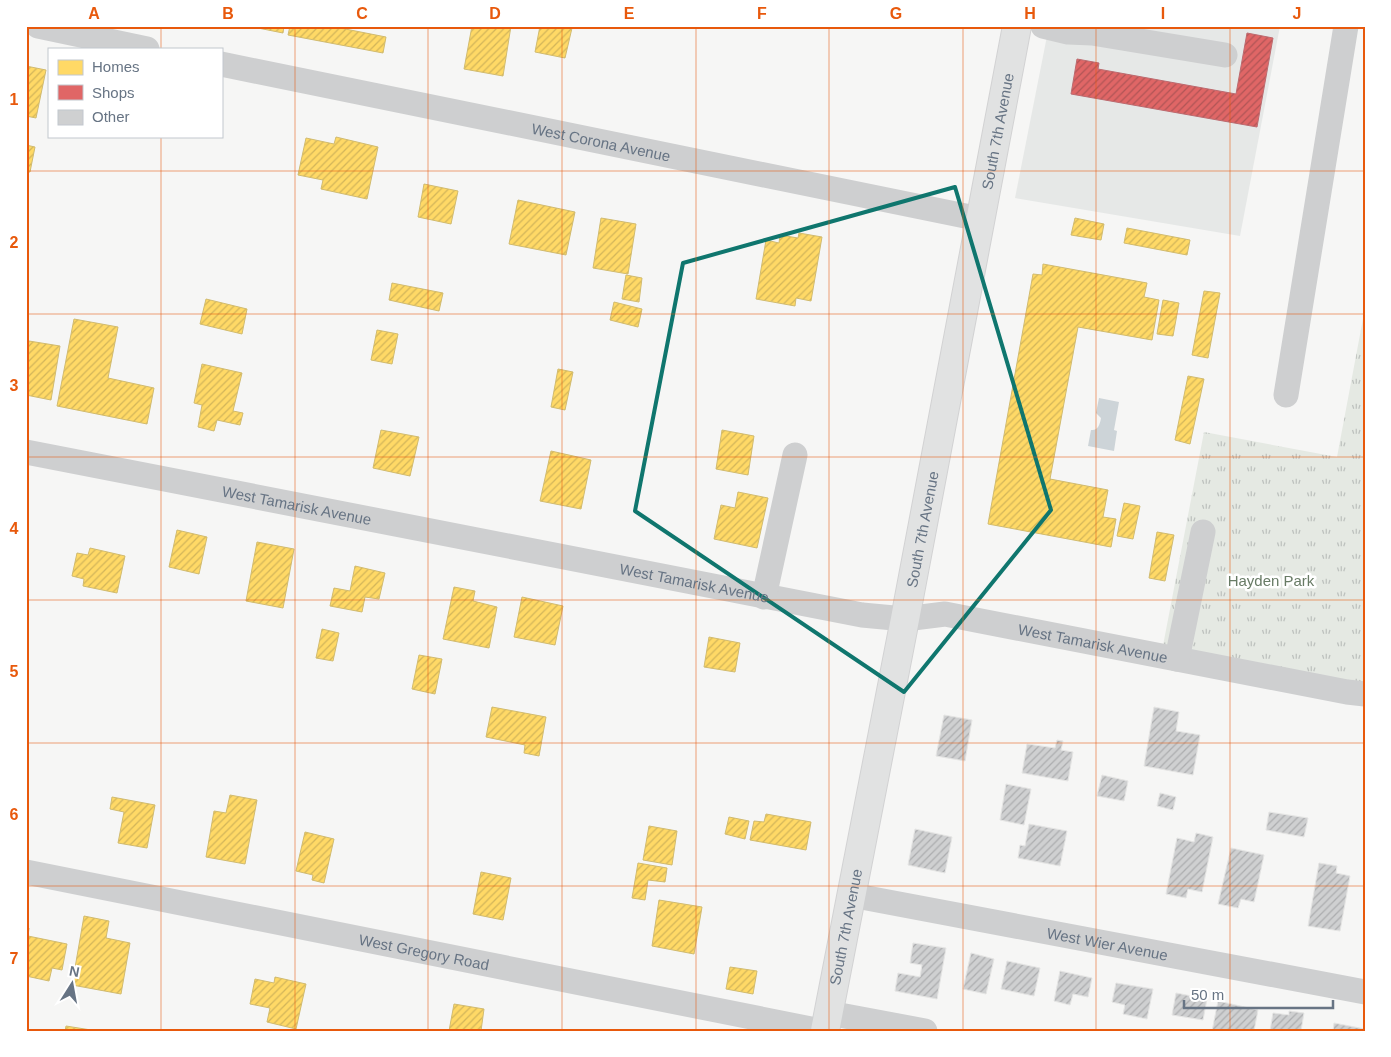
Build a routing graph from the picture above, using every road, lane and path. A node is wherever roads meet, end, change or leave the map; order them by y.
1 (38, 26) edge
2 (1017, 26) edge
3 (1043, 26) edge
4 (1346, 26) edge
5 (142, 48) edge
6 (1225, 55) dead end
7 (222, 64) edge
8 (980, 219) junction
9 (1286, 395) dead end
10 (26, 452) edge
11 (796, 455) dead end
12 (1203, 532) dead end
13 (764, 597) junction
14 (905, 619) junction
15 (1177, 659) junction
16 (1365, 694) edge
17 (26, 872) edge
18 (851, 896) junction
19 (1365, 992) edge
20 (825, 1025) edge
21 (926, 1031) edge

1 - 5 street
2 - 8 main road, South 7th Avenue
3 - 6 street
4 - 9 street
7 - 8 street, West Corona Avenue
8 - 14 main road, South 7th Avenue
10 - 13 street, West Tamarisk Avenue
11 - 13 street
12 - 15 street
13 - 14 street, West Tamarisk Avenue
14 - 15 street, West Tamarisk Avenue
14 - 18 main road, South 7th Avenue
15 - 16 street, West Tamarisk Avenue
17 - 20 street, West Gregory Road
18 - 19 street, West Wier Avenue
18 - 20 main road, South 7th Avenue
20 - 21 street, West Gregory Road

